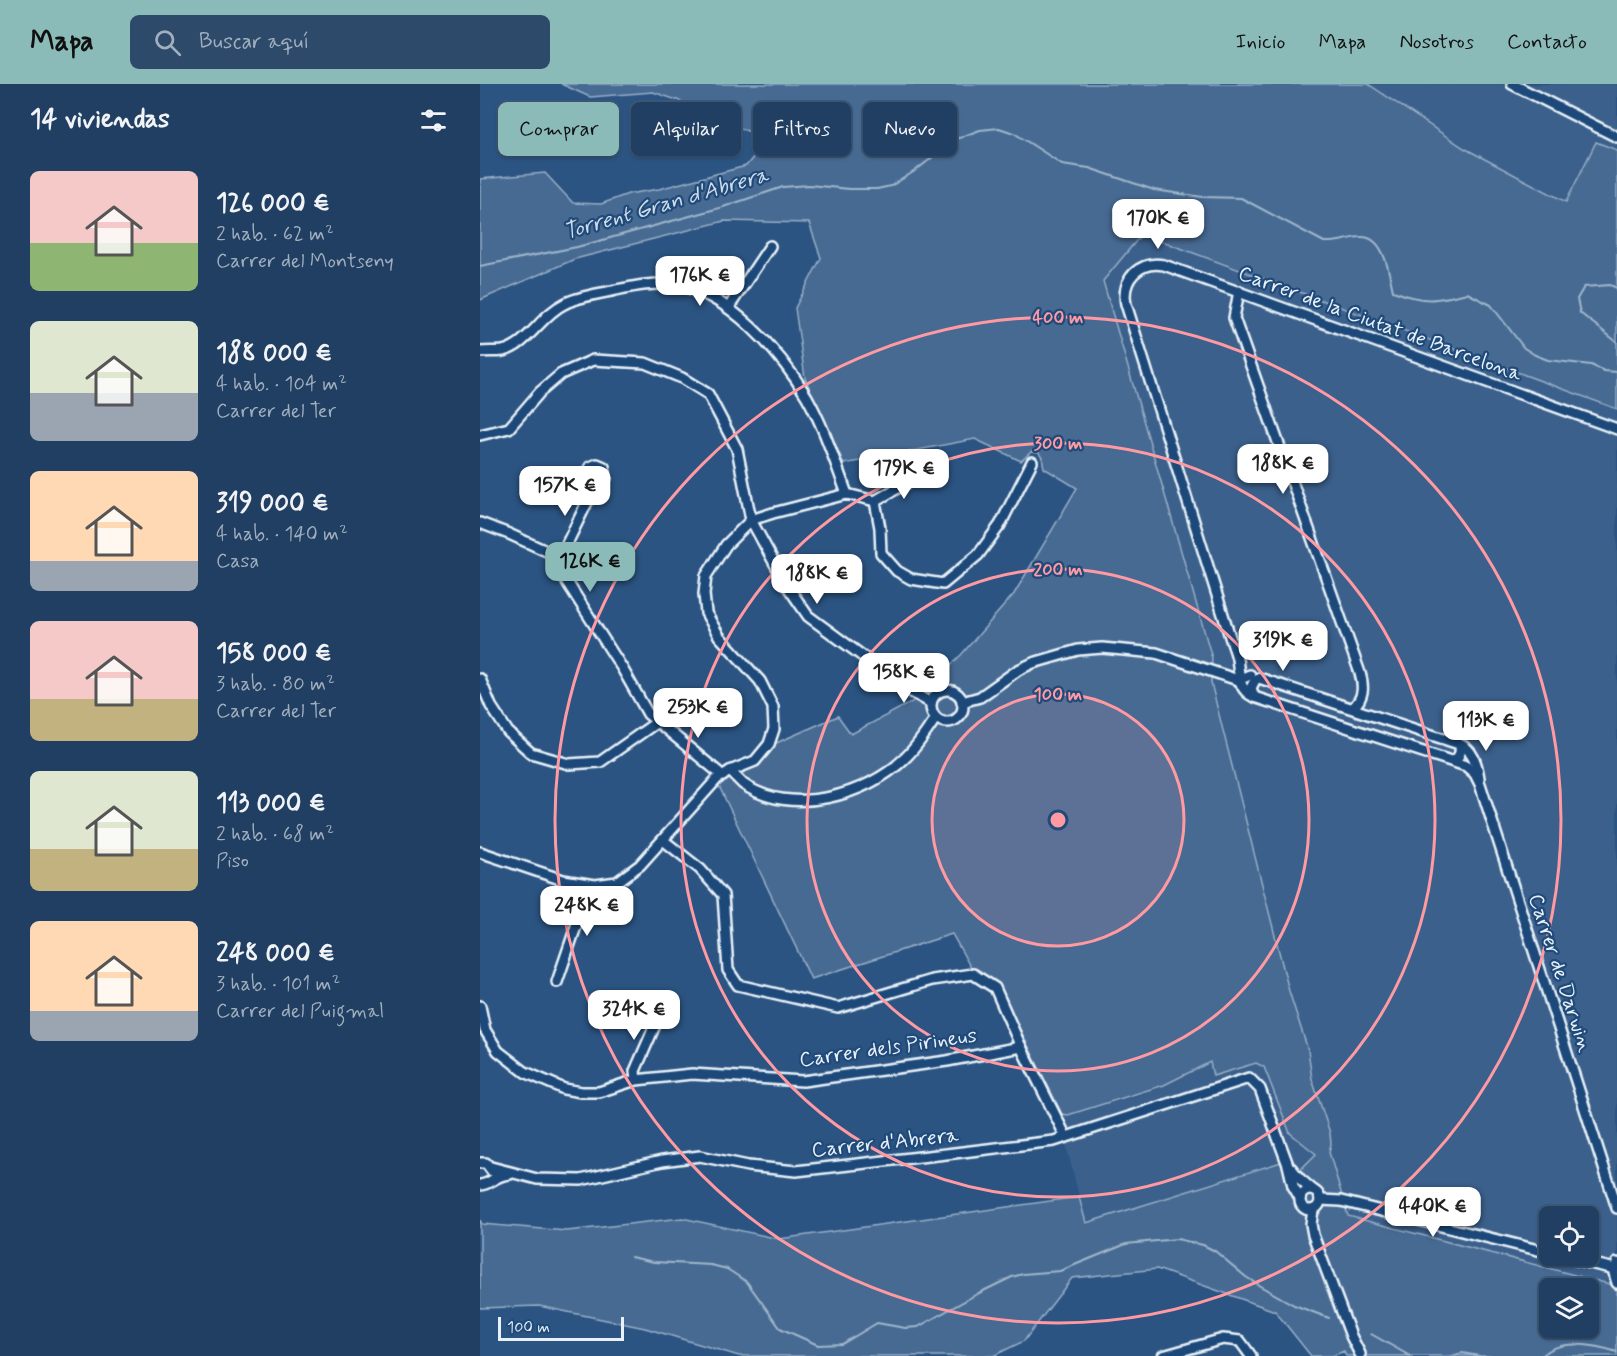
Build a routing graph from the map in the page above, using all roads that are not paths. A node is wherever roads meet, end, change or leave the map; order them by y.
1 (1512, 84) edge
2 (1617, 137) edge
3 (770, 246) dead end
4 (1239, 291) junction
5 (729, 307) junction
6 (480, 352) edge
7 (1617, 429) edge
8 (480, 435) edge
9 (1032, 462) dead end
10 (919, 476) dead end
11 (596, 484) dead end
12 (847, 494) junction
13 (875, 501) junction
14 (751, 520) junction
15 (480, 523) edge
16 (558, 562) junction
17 (1237, 660) junction
18 (1255, 677) junction
19 (480, 680) edge
20 (1238, 680) junction
21 (1254, 697) junction
22 (962, 702) junction
23 (931, 703) junction
24 (1353, 708) junction
25 (936, 718) junction
26 (657, 722) junction
27 (1459, 744) junction
28 (1453, 761) junction
29 (727, 773) junction
30 (1480, 783) junction
31 (663, 840) junction
32 (480, 852) edge
33 (587, 884) junction
34 (557, 982) dead end
35 (480, 1006) edge
36 (663, 1007) dead end
37 (1021, 1047) junction
38 (636, 1080) junction
39 (1066, 1137) junction
40 (483, 1163) edge
41 (1288, 1165) junction
42 (519, 1174) junction
43 (483, 1184) edge
44 (1317, 1196) junction
45 (1300, 1198) junction
46 (1617, 1208) edge
47 (1310, 1210) junction
48 (1539, 1250) edge
49 (1599, 1263) edge
50 (1616, 1266) edge
51 (1617, 1282) edge
52 (1359, 1355) edge
53 (1163, 1356) edge
54 (1251, 1356) edge

1 - 2 street
3 - 5 street
4 - 7 street, Carrer de la Ciutat de Barcelona
4 - 17 street, Carrer de la Ciutat de Barcelona
4 - 24 street
5 - 6 street
5 - 12 street
8 - 14 street
9 - 13 street
10 - 13 street
11 - 16 street
12 - 13 street
12 - 14 street
14 - 23 street
14 - 29 street
15 - 16 street
16 - 26 street
17 - 18 street
17 - 20 street
18 - 20 street
18 - 21 street
18 - 24 street
19 - 26 street
20 - 21 street
20 - 22 street
21 - 28 street
22 - 23 street
22 - 25 street
23 - 25 street
24 - 27 street
25 - 29 street
26 - 29 street
27 - 28 street
27 - 30 street, Carrer de Darwin
28 - 30 street
29 - 31 street
30 - 46 street, Carrer de Darwin
31 - 33 street
31 - 37 street
32 - 33 street
33 - 34 street
35 - 38 street, Carrer dels Pirineus
36 - 38 street
37 - 38 street, Carrer dels Pirineus
37 - 39 street
39 - 41 street, Carrer d'Abrera
39 - 42 street, Carrer d'Abrera
40 - 42 street, Carrer d'Abrera
40 - 43 street
41 - 44 street
41 - 45 street
42 - 43 street, Carrer d'Abrera
44 - 45 street
44 - 47 street
44 - 48 street
45 - 47 street
47 - 52 street
49 - 50 street
50 - 51 street
53 - 54 street

